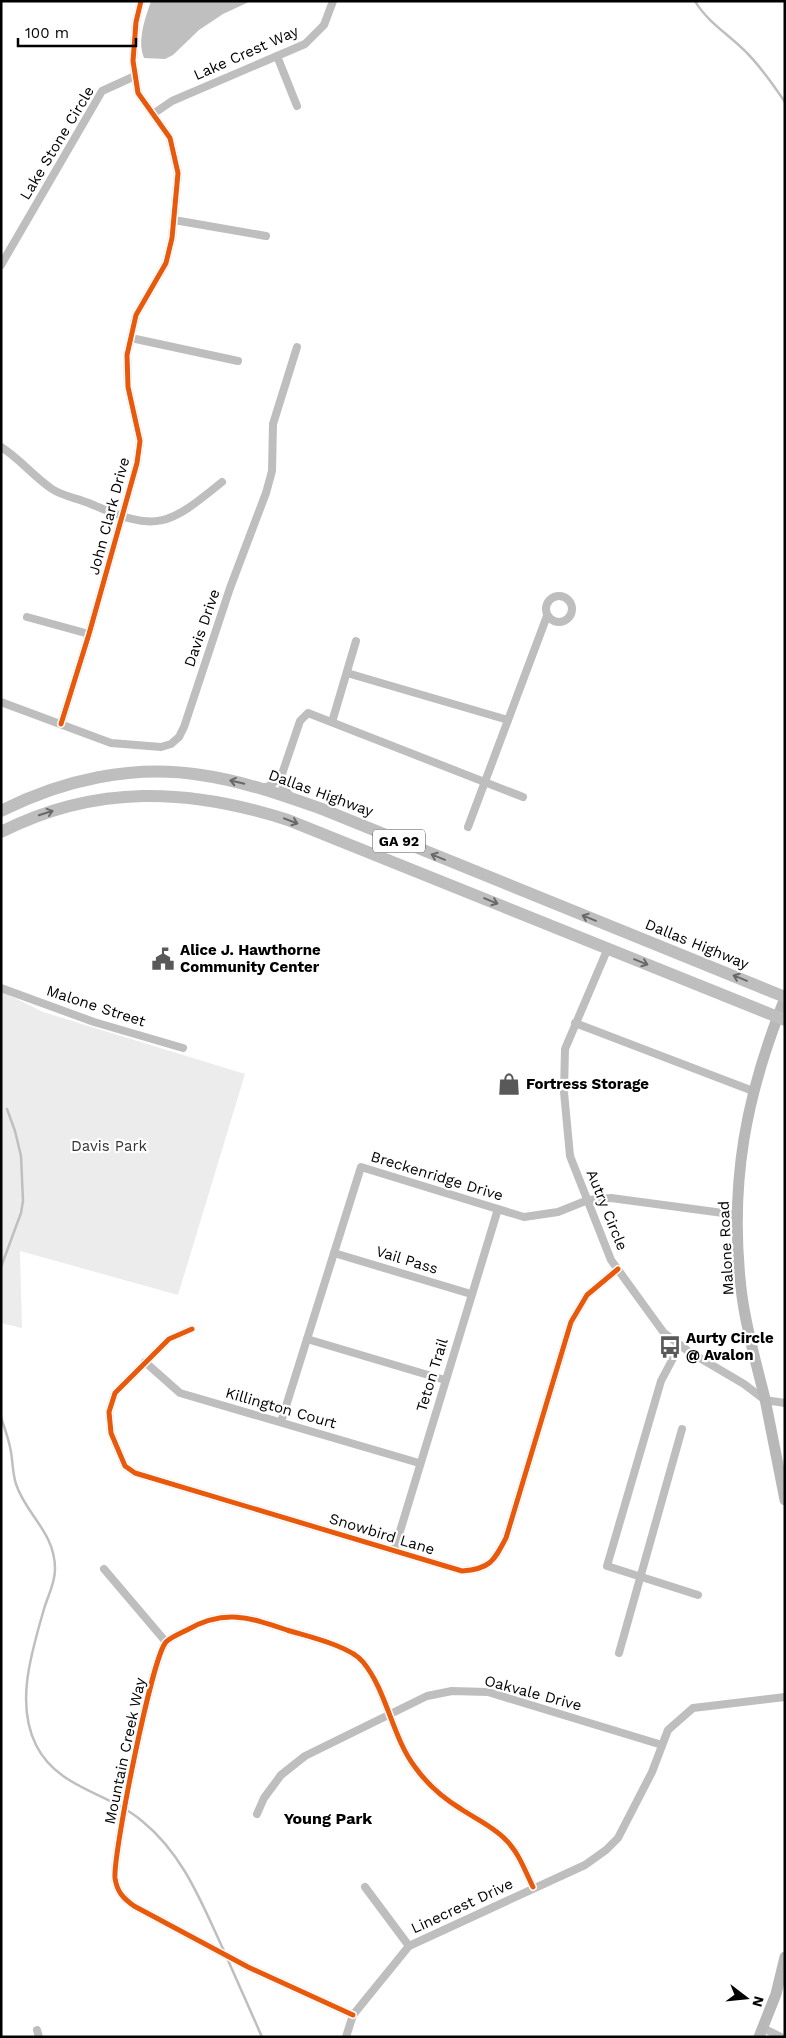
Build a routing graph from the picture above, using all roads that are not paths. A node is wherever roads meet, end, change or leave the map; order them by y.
1 (142, 1) edge
2 (333, 1) edge
3 (277, 56) junction
4 (135, 76) junction
5 (296, 106) dead end
6 (153, 114) junction
7 (174, 220) junction
8 (266, 236) dead end
9 (1, 265) edge
10 (131, 338) junction
11 (297, 347) dead end
12 (238, 361) dead end
13 (1, 447) edge
14 (222, 482) dead end
15 (122, 518) junction
16 (547, 616) dead end
17 (27, 617) dead end
18 (89, 634) junction
19 (356, 641) dead end
20 (347, 673) junction
21 (1, 702) edge
22 (508, 720) junction
23 (332, 722) junction
24 (61, 724) junction
25 (281, 777) junction
26 (485, 782) junction
27 (260, 788) junction
28 (523, 797) dead end
29 (293, 799) junction
30 (1, 811) edge
31 (468, 827) dead end
32 (1, 832) edge
33 (608, 948) junction
34 (1, 988) edge
35 (785, 997) edge
36 (781, 1019) edge
37 (575, 1023) junction
38 (183, 1048) dead end
39 (753, 1091) junction
40 (588, 1200) junction
41 (498, 1209) junction
42 (738, 1215) junction
43 (334, 1253) junction
44 (618, 1269) junction
45 (471, 1294) junction
46 (192, 1329) dead end
47 (307, 1339) junction
48 (680, 1345) junction
49 (145, 1362) junction
50 (445, 1380) junction
51 (765, 1400) junction
52 (785, 1404) edge
53 (280, 1422) junction
54 (682, 1429) dead end
55 (419, 1463) junction
56 (785, 1500) edge
57 (394, 1551) junction
58 (104, 1569) dead end
59 (640, 1577) junction
60 (698, 1595) dead end
61 (166, 1642) junction
62 (619, 1653) dead end
63 (785, 1697) edge
64 (389, 1714) junction
65 (662, 1745) junction
66 (256, 1814) dead end
67 (366, 1887) dead end
68 (533, 1887) junction
69 (409, 1946) junction
70 (785, 1957) edge
71 (354, 2015) junction
72 (760, 2032) edge
73 (346, 2037) edge
74 (781, 2037) edge

1 - 4 street, John Clark Drive
2 - 3 street, Lake Crest Way
3 - 5 street
3 - 6 street, Lake Crest Way
4 - 6 street, John Clark Drive
4 - 9 street, Lake Stone Circle
6 - 7 street, John Clark Drive
7 - 8 street
7 - 10 street, John Clark Drive
10 - 12 street
10 - 15 street, John Clark Drive
11 - 24 street, Davis Drive
13 - 15 street
14 - 15 street
15 - 18 street, John Clark Drive
16 - 22 street
17 - 18 street
18 - 24 street, John Clark Drive
19 - 20 street
20 - 22 street
20 - 23 street
21 - 24 street, Davis Drive
22 - 26 street
23 - 25 street
23 - 26 street
25 - 27 street
25 - 29 street
26 - 28 street
26 - 31 street
27 - 29 main road, Dallas Highway / GA 92
27 -> 30 main road, Dallas Highway / GA 92
35 -> 29 main road, Dallas Highway / GA 92
32 -> 33 main road, GA 92
33 -> 36 main road, GA 92
33 - 37 street, Autry Circle
34 - 38 street, Malone Street
35 - 36 street, Malone Road
36 - 39 street, Malone Road
37 - 39 street
37 - 40 street, Autry Circle
39 - 42 street, Malone Road
40 - 41 street, Breckenridge Drive
40 - 42 street, Breckenridge Drive
40 - 44 street, Autry Circle
41 - 43 street, Breckenridge Drive
41 - 45 street, Teton Trail
42 - 51 street, Malone Road
43 - 45 street, Vail Pass
43 - 47 street, Breckenridge Drive
44 - 48 street, Autry Circle
44 - 57 street, Snowbird Lane
45 - 50 street, Teton Trail
46 - 49 street, Snowbird Lane
47 - 50 street
47 - 53 street, Breckenridge Drive
48 - 51 street, Autry Circle
48 - 59 street
49 - 53 street, Killington Court
49 - 57 street, Snowbird Lane
50 - 55 street, Teton Trail
51 - 52 street, Autry Circle
51 - 56 street, Malone Road
53 - 55 street, Killington Court
54 - 59 street
55 - 57 street, Teton Trail
58 - 61 street
59 - 60 street
59 - 62 street
61 - 64 street
61 - 71 street, Mountain Creek Way
63 - 65 street, Linecrest Drive
64 - 65 street, Oakvale Drive
64 - 66 street, Oakvale Drive
64 - 68 street
65 - 68 street, Linecrest Drive
67 - 69 street
68 - 69 street, Linecrest Drive
69 - 71 street, Linecrest Drive
70 - 72 street
71 - 73 street, Linecrest Drive
72 - 74 street

